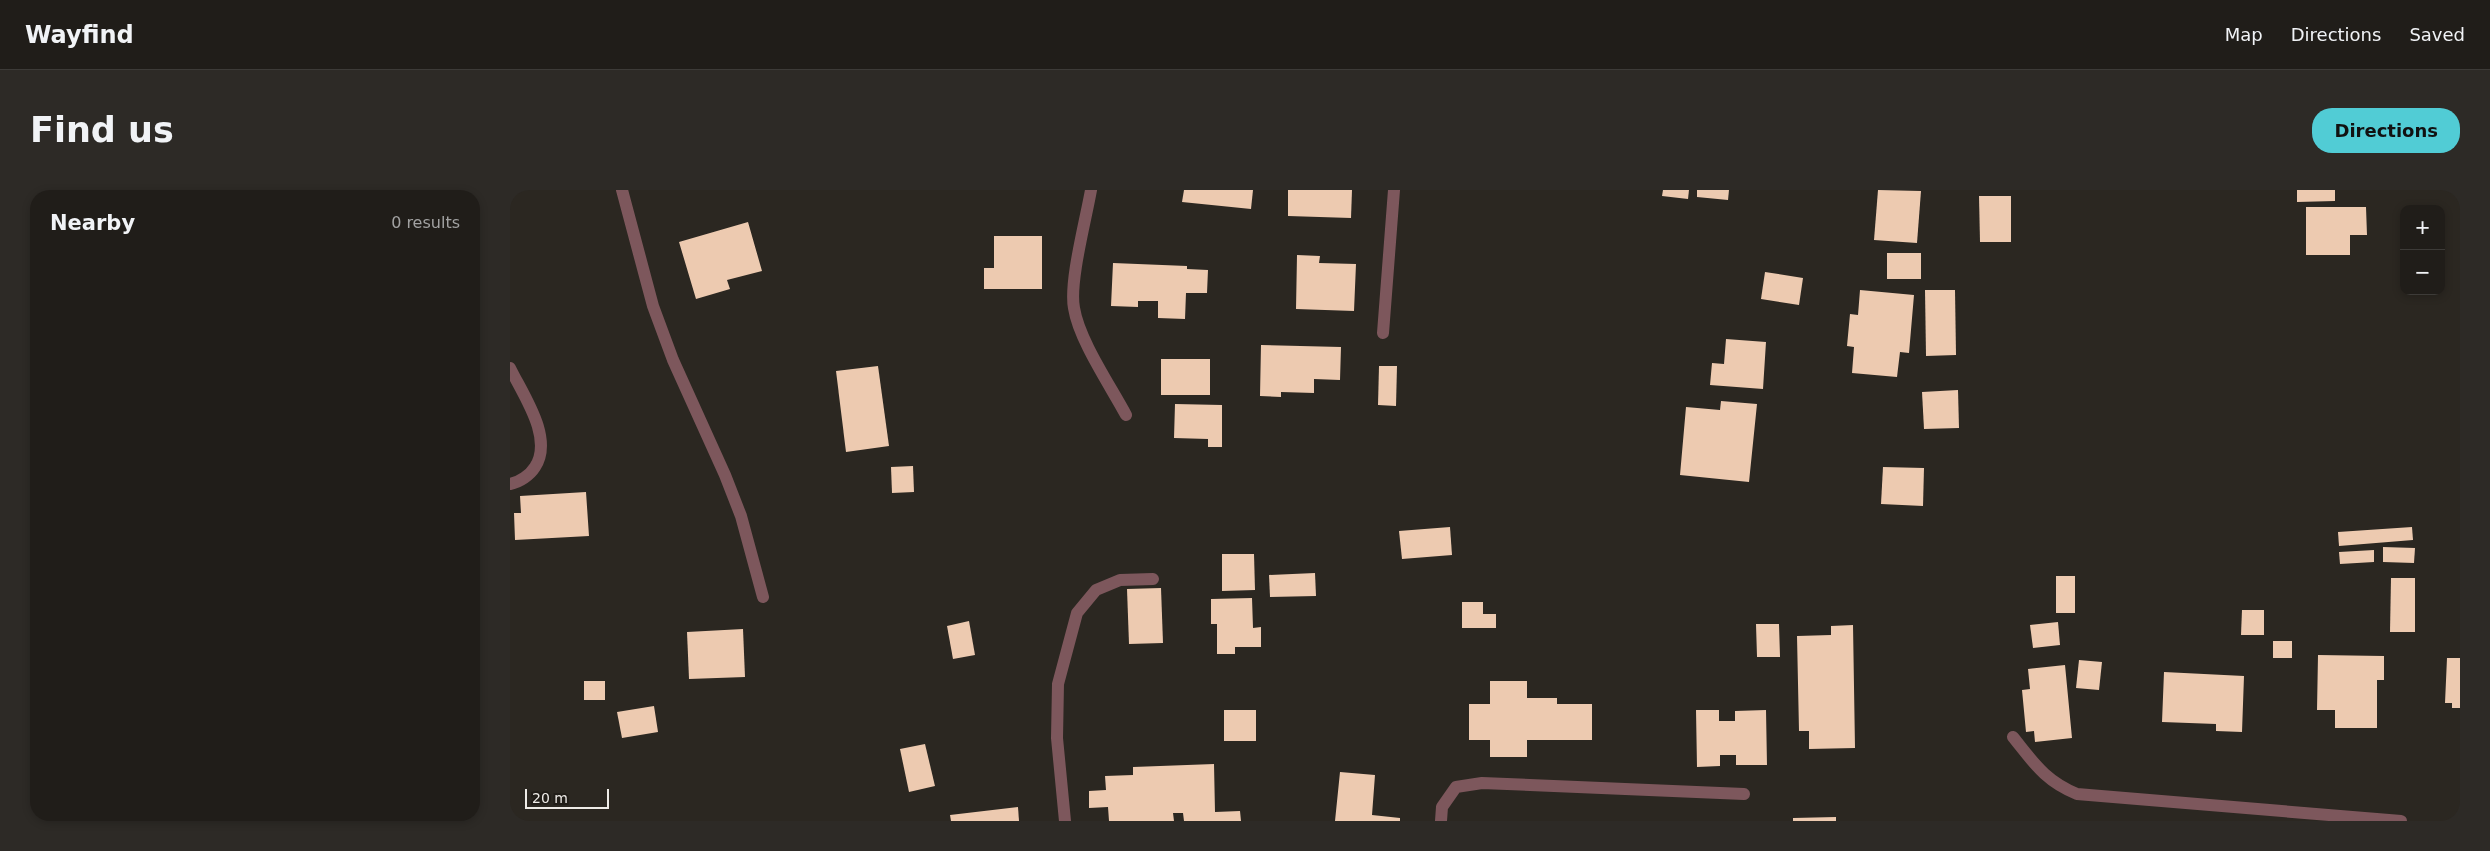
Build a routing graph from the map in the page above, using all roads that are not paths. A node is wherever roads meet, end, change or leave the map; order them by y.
1 (622, 190) edge
2 (1091, 190) edge
3 (1394, 190) edge
4 (1383, 333) dead end
5 (510, 368) edge
6 (1126, 415) dead end
7 (510, 484) edge
8 (1153, 579) dead end
9 (763, 597) dead end
10 (2013, 737) dead end
11 (1744, 794) dead end
12 (1065, 821) edge
13 (1441, 821) edge
14 (2401, 821) edge

1 - 9 street
2 - 6 street
3 - 4 street
5 - 7 street
8 - 12 street
10 - 14 street
11 - 13 street

